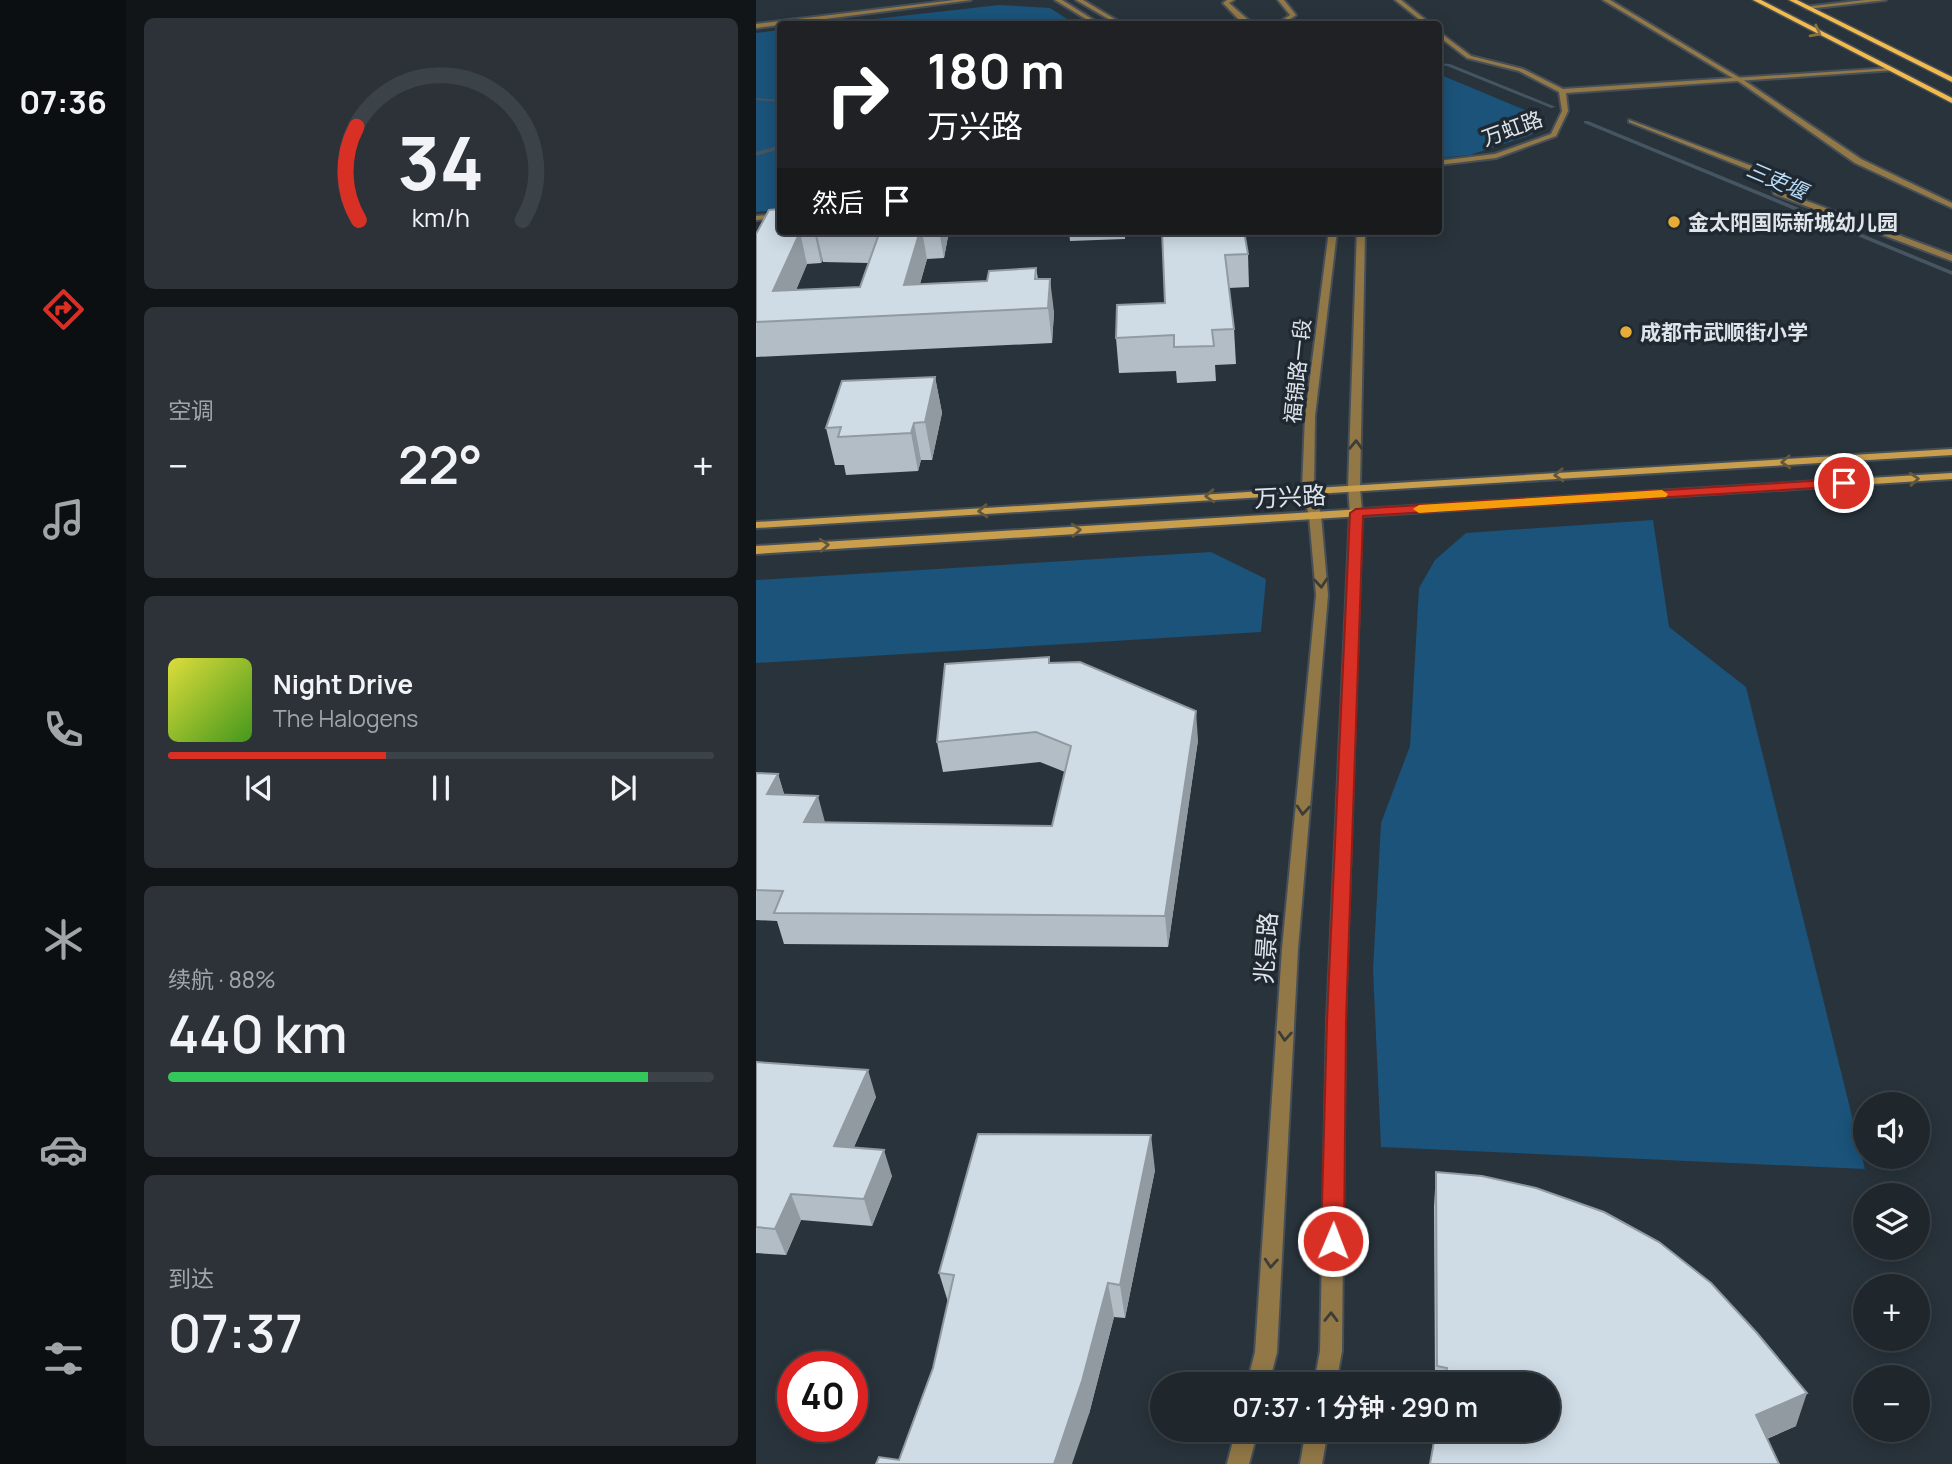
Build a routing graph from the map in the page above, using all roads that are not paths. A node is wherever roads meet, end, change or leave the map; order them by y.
1 (933, 0) edge
2 (968, 0) edge
3 (1058, 0) edge
4 (1079, 0) edge
5 (1231, 0) edge
6 (1281, 0) edge
7 (1398, 0) edge
8 (1606, 0) edge
9 (1756, 0) edge
10 (1792, 0) edge
11 (1883, 0) edge
12 (1807, 8) junction
13 (777, 21) edge
14 (778, 21) edge
15 (782, 21) edge
16 (1092, 21) edge
17 (1115, 21) edge
18 (1243, 21) edge
19 (1284, 21) edge
20 (1424, 21) edge
21 (777, 22) edge
22 (756, 24) edge
23 (1442, 36) edge
24 (1891, 71) junction
25 (1952, 80) edge
26 (1743, 82) junction
27 (1562, 92) junction
28 (1952, 101) edge
29 (1631, 121) dead end
30 (1442, 163) edge
31 (1952, 206) edge
32 (777, 216) edge
33 (756, 218) edge
34 (1333, 235) edge
35 (1361, 235) edge
36 (1952, 258) edge
37 (1952, 452) edge
38 (1952, 476) edge
39 (1354, 487) junction
40 (1308, 490) junction
41 (1356, 513) junction
42 (1315, 515) junction
43 (756, 525) edge
44 (756, 550) edge
45 (1261, 1372) edge
46 (1327, 1372) edge
47 (1244, 1442) edge
48 (1315, 1442) edge
49 (1238, 1464) edge
50 (1311, 1464) edge

1 - 14 street
2 - 15 street
3 - 16 street
4 - 17 street
5 - 18 street
6 - 19 street
7 - 20 street
8 - 26 street
9 -> 24 main road
10 - 12 main road
11 - 12 street
12 - 25 main road
13 - 22 street
21 - 22 street
23 - 27 street
24 - 26 street
24 - 28 main road
26 - 27 street
26 - 31 street
27 - 30 street, 万虹路
29 - 36 street
32 - 33 street
34 - 40 street, 福锦路一段
39 -> 35 street
37 -> 39 main road
41 -> 38 main road, 万兴路
39 - 40 main road
39 - 41 street
40 - 42 street, 福锦路一段
40 -> 43 main road
41 - 42 main road, 万兴路
46 -> 41 street
44 -> 42 main road, 万兴路
42 -> 45 street, 兆景路
47 - 49 street
48 - 50 street

